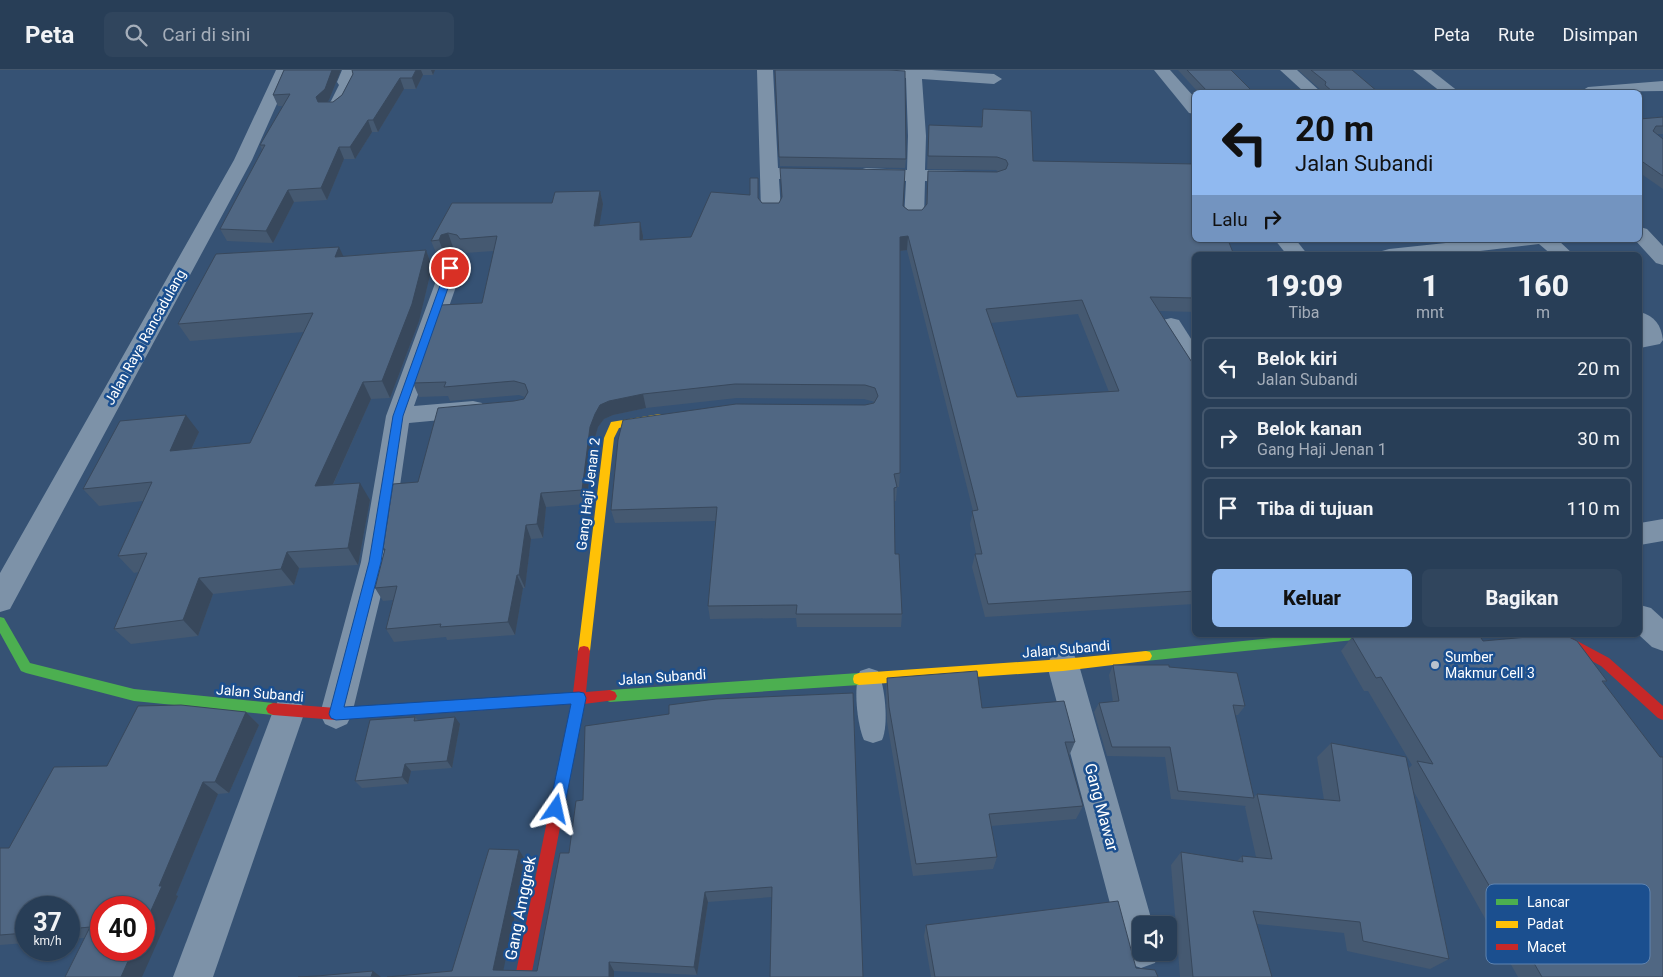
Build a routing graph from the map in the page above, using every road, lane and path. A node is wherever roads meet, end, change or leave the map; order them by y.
1 (284, 70) edge
2 (350, 70) edge
3 (765, 70) edge
4 (861, 70) edge
5 (1162, 70) edge
6 (1288, 70) edge
7 (1421, 70) edge
8 (946, 73) edge
9 (914, 75) junction
10 (994, 79) dead end
11 (1663, 86) edge
12 (1311, 90) edge
13 (1448, 90) edge
14 (1613, 90) edge
15 (1192, 105) edge
16 (331, 109) edge
17 (770, 173) junction
18 (917, 175) junction
19 (985, 178) edge
20 (771, 211) edge
21 (914, 218) edge
22 (1647, 234) edge
23 (1287, 242) edge
24 (1492, 242) edge
25 (1548, 242) edge
26 (1452, 244) edge
27 (1295, 252) edge
28 (1406, 252) edge
29 (1560, 252) edge
30 (454, 255) dead end
31 (1663, 259) edge
32 (1642, 320) edge
33 (1171, 325) dead end
34 (1642, 340) edge
35 (1192, 359) edge
36 (491, 408) edge
37 (398, 416) junction
38 (669, 417) edge
39 (1663, 530) edge
40 (1642, 534) edge
41 (0, 600) edge
42 (1642, 619) edge
43 (0, 622) edge
44 (1335, 637) edge
45 (1560, 637) edge
46 (1663, 638) edge
47 (1063, 665) junction
48 (869, 679) junction
49 (579, 698) junction
50 (289, 711) junction
51 (336, 714) junction
52 (1663, 714) edge
53 (873, 731) dead end
54 (1132, 916) edge
55 (1145, 961) edge
56 (193, 977) edge
57 (523, 977) edge
58 (1149, 977) edge

1 - 41 street, Jalan Raya Rancadulang
2 - 16 street
3 - 17 street
4 - 9 street
5 - 15 street
6 - 12 street
7 - 13 street
8 - 9 street
8 - 10 street
9 - 18 street
11 - 14 street
17 - 18 street
17 - 20 street
18 - 19 street
18 - 21 street
22 - 31 street
23 - 27 street
24 - 26 street
25 - 29 street
26 - 28 street
30 - 37 street
32 - 34 street
33 - 35 street
36 - 37 street
37 - 51 street
38 - 49 street, Gang Haji Jenan 2
39 - 40 street
42 - 46 street
43 - 50 street, Jalan Subandi
44 - 47 street, Jalan Subandi
45 - 52 street
47 - 48 street, Jalan Subandi
47 - 54 street, Gang Mawar
48 - 49 street, Jalan Subandi
48 - 53 lane
49 - 51 street, Jalan Subandi
49 - 57 street, Gang Amggrek
50 - 51 street, Jalan Subandi
50 - 56 street
55 - 58 street

